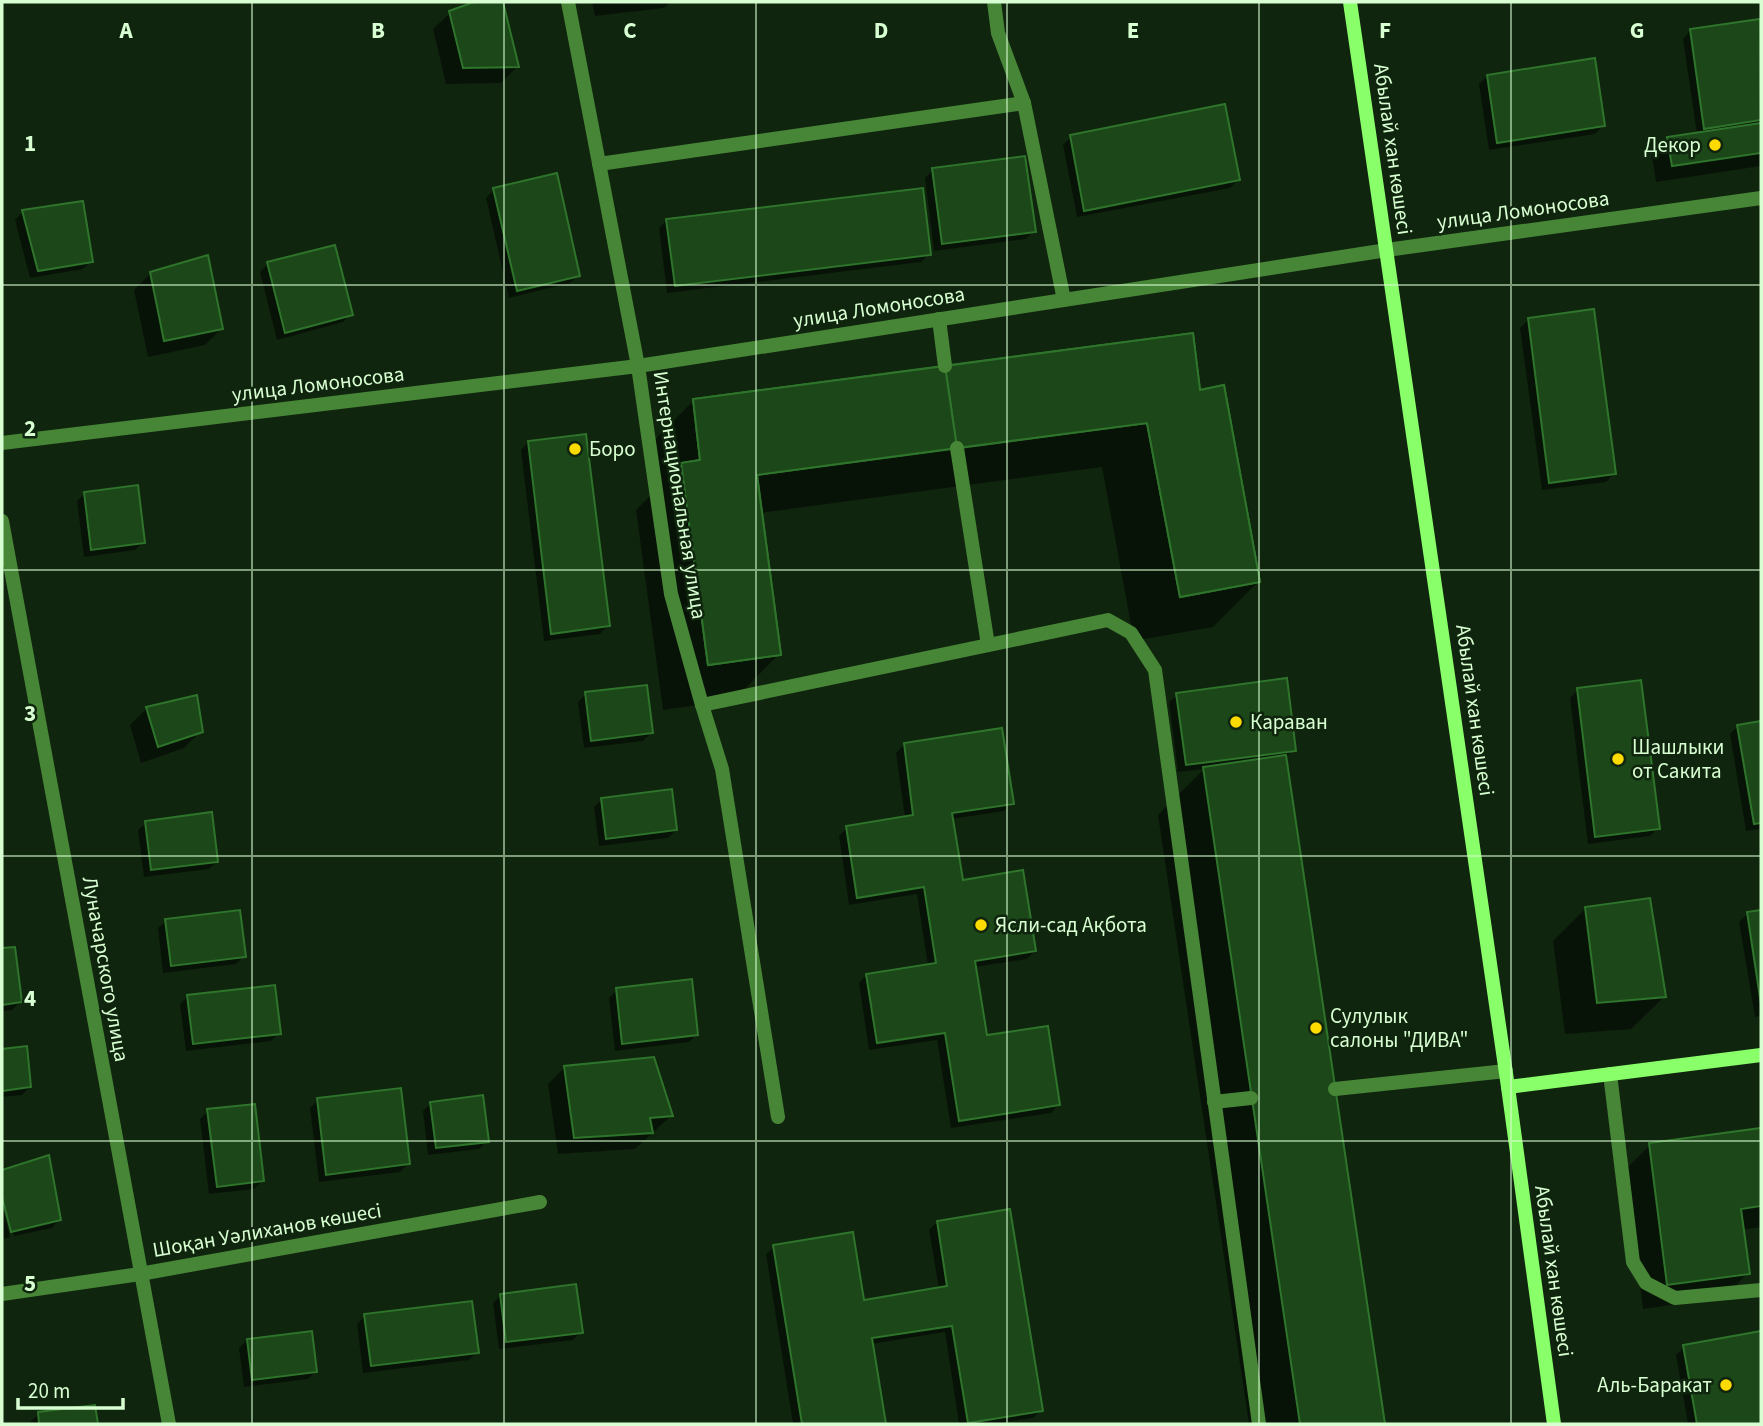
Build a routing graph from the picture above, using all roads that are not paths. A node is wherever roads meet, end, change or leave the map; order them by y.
1 (568, 2) edge
2 (994, 2) edge
3 (1350, 2) edge
4 (1024, 103) junction
5 (599, 164) junction
6 (1761, 198) edge
7 (1387, 250) junction
8 (1064, 300) junction
9 (939, 319) junction
10 (638, 366) junction
11 (945, 366) dead end
12 (2, 443) edge
13 (957, 448) dead end
14 (2, 521) edge
15 (988, 645) junction
16 (702, 705) junction
17 (1761, 1055) edge
18 (1506, 1071) junction
19 (1609, 1074) junction
20 (1508, 1087) junction
21 (1335, 1089) dead end
22 (1251, 1098) dead end
23 (1214, 1102) junction
24 (778, 1117) dead end
25 (540, 1202) dead end
26 (141, 1274) junction
27 (1761, 1290) edge
28 (2, 1294) edge
29 (169, 1424) edge
30 (1259, 1424) edge
31 (1554, 1424) edge

1 - 5 street, Интернациональная улица
2 - 4 street
3 - 7 street, Абылай хан көшесі
4 - 5 street
4 - 8 street
5 - 10 street, Интернациональная улица
6 - 7 street, улица Ломоносова
7 - 8 street, улица Ломоносова
7 - 18 street, Абылай хан көшесі
8 - 9 street, улица Ломоносова
9 - 10 street, улица Ломоносова
9 - 11 street
10 - 12 street, улица Ломоносова
10 - 16 street, Интернациональная улица
13 - 15 street
14 - 26 street, Луначарского улица
15 - 16 street
15 - 23 street
16 - 24 street, Интернациональная улица
17 - 19 street
18 - 20 street, Абылай хан көшесі
18 - 21 street
19 - 20 street
19 - 27 street
20 - 31 street, Абылай хан көшесі
22 - 23 street
23 - 30 street
25 - 26 street, Шоқан Уәлиханов көшесі
26 - 28 street, Шоқан Уәлиханов көшесі
26 - 29 street, Луначарского улица

